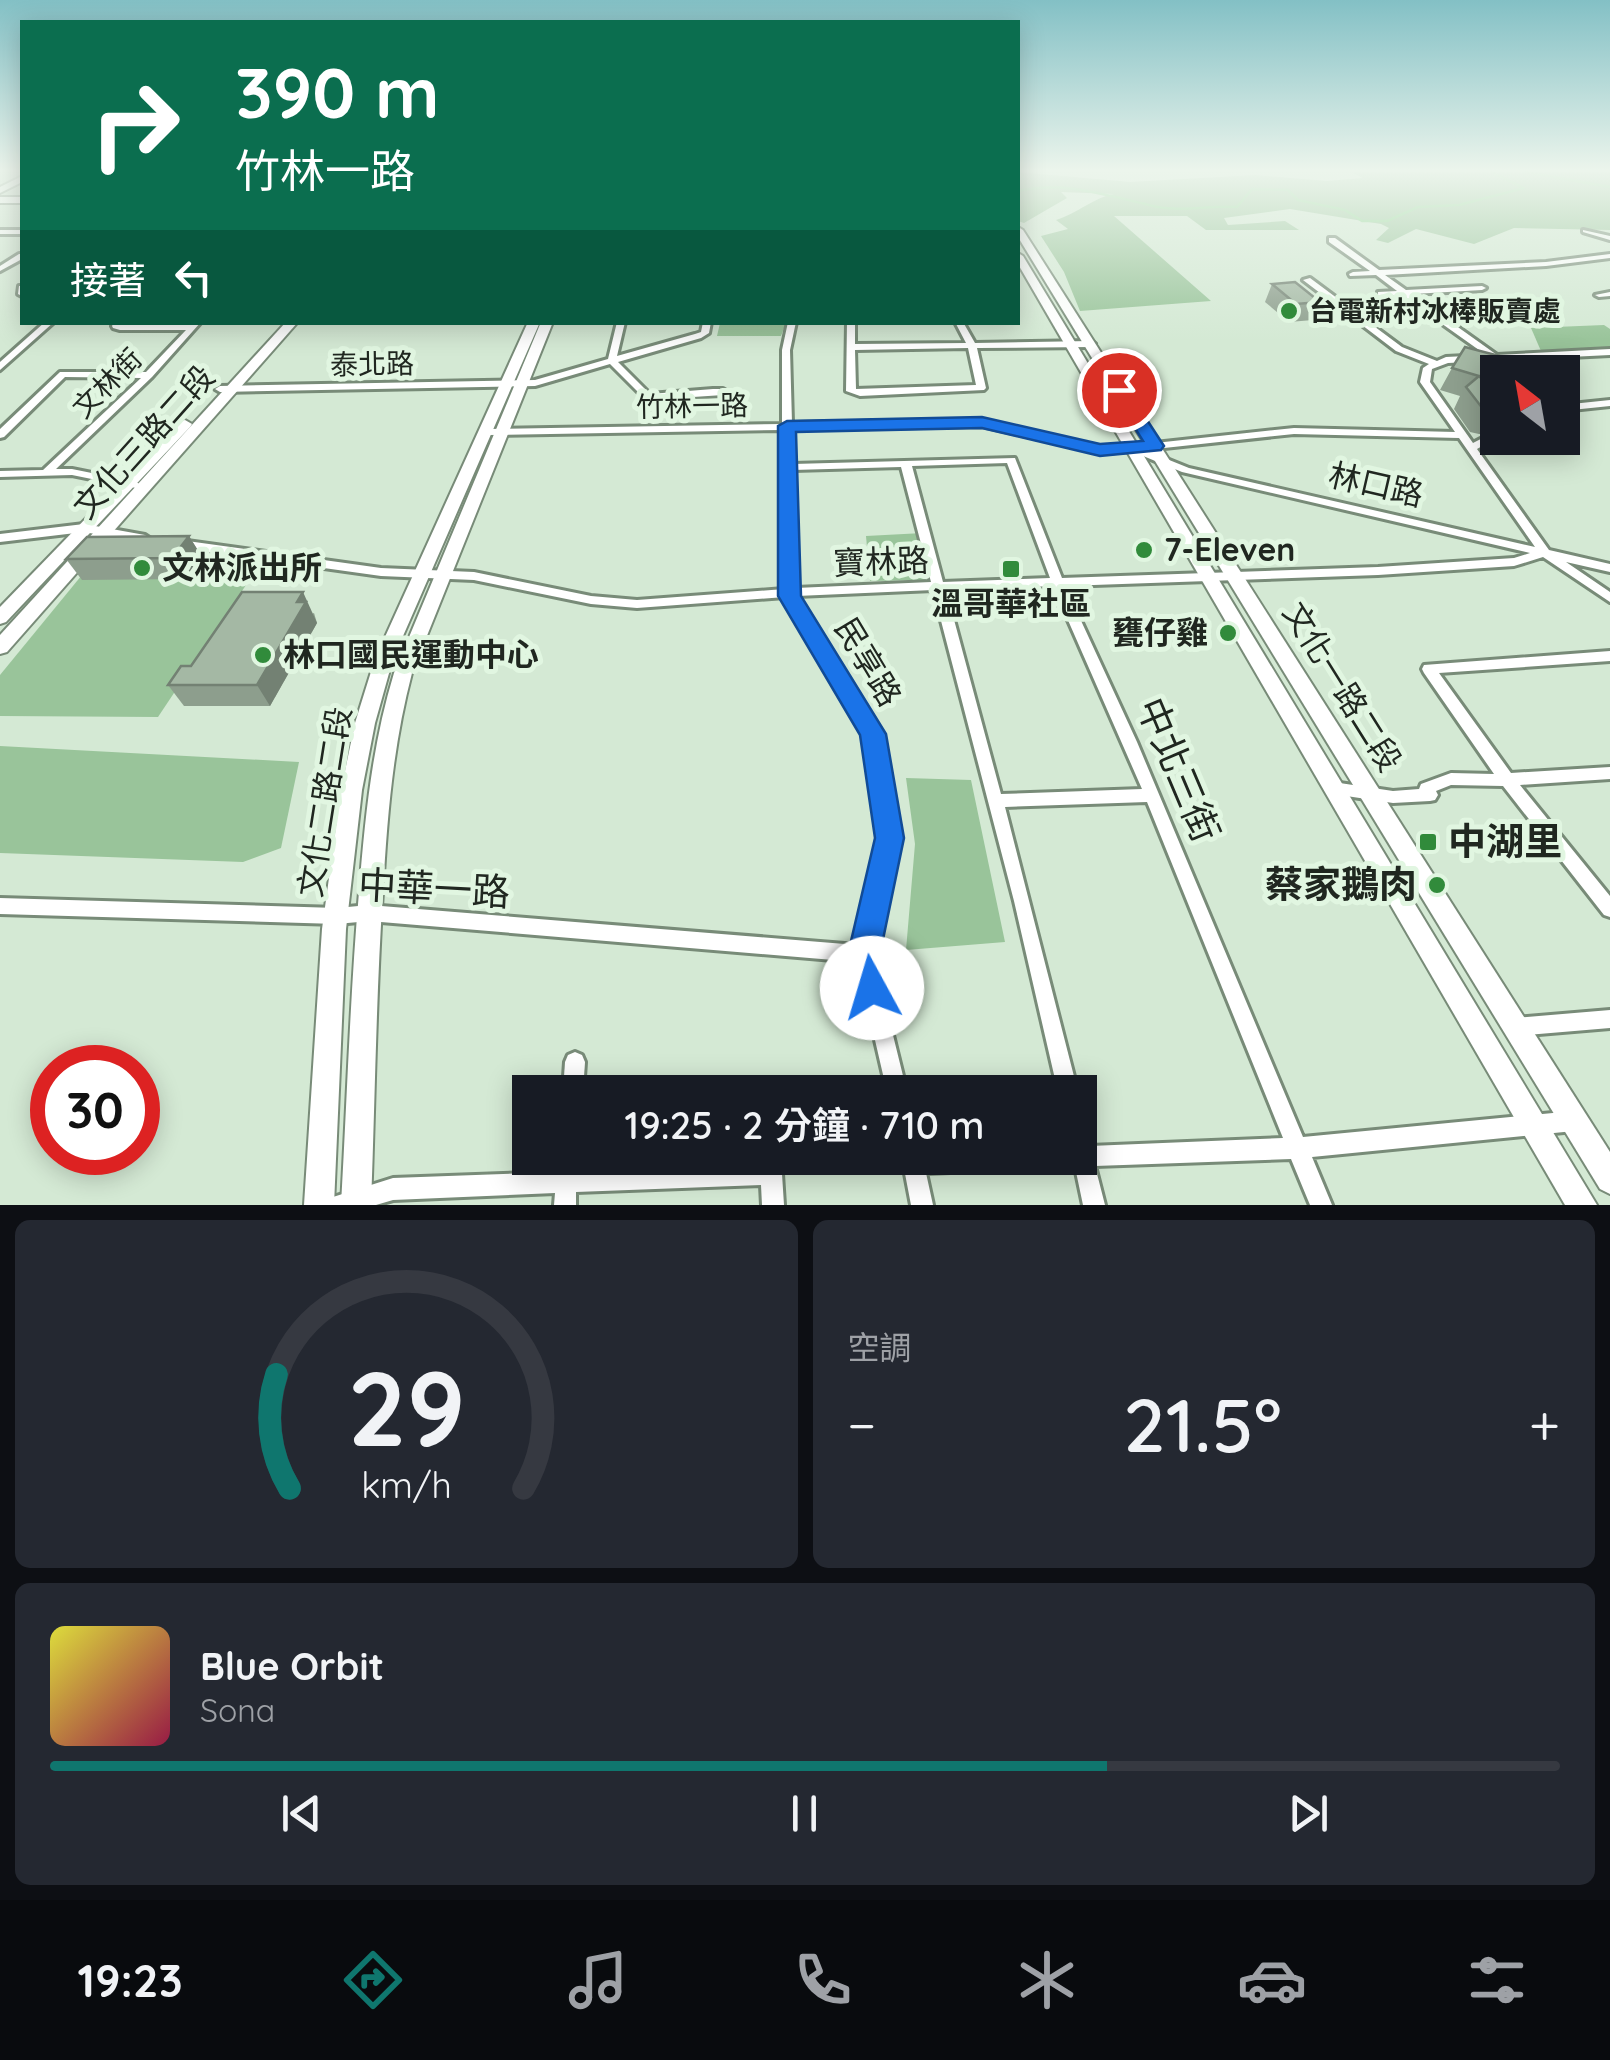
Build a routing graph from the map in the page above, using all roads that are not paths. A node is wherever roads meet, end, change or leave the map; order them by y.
1 (1585, 231) dead end
2 (1020, 233) edge
3 (1610, 238) edge
4 (1332, 240) dead end
5 (1610, 256) edge
6 (1020, 264) edge
7 (1378, 273) junction
8 (1352, 274) dead end
9 (1307, 280) dead end
10 (1482, 288) dead end
11 (1405, 292) junction
12 (1381, 294) dead end
13 (1610, 294) edge
14 (1599, 295) dead end
15 (1516, 310) dead end
16 (1439, 315) junction
17 (1356, 316) junction
18 (47, 325) edge
19 (117, 325) edge
20 (194, 325) edge
21 (279, 325) edge
22 (290, 325) edge
23 (533, 325) edge
24 (546, 325) edge
25 (620, 325) edge
26 (706, 325) edge
27 (791, 325) edge
28 (851, 325) edge
29 (961, 325) edge
30 (1090, 344) junction
31 (1072, 345) junction
32 (850, 346) junction
33 (972, 346) junction
34 (1610, 352) edge
35 (1493, 355) edge
36 (1523, 355) edge
37 (1480, 358) edge
38 (612, 361) junction
39 (1434, 363) junction
40 (0, 368) edge
41 (150, 374) junction
42 (516, 384) junction
43 (226, 388) junction
44 (723, 392) dead end
45 (1610, 403) edge
46 (1580, 406) edge
47 (787, 426) junction
48 (497, 432) junction
49 (1462, 434) junction
50 (0, 435) edge
51 (1480, 443) edge
52 (1472, 448) junction
53 (1150, 451) junction
54 (906, 464) junction
55 (788, 468) junction
56 (46, 473) junction
57 (0, 474) edge
58 (137, 484) junction
59 (84, 528) junction
60 (104, 532) junction
61 (0, 538) edge
62 (156, 540) edge
63 (173, 543) edge
64 (1545, 553) junction
65 (1610, 568) edge
66 (432, 576) junction
67 (1235, 576) junction
68 (1206, 577) junction
69 (1058, 583) junction
70 (939, 587) junction
71 (790, 596) junction
72 (1610, 598) edge
73 (0, 618) edge
74 (0, 647) edge
75 (1610, 656) edge
76 (1610, 773) edge
77 (1506, 780) junction
78 (1332, 788) junction
79 (1370, 794) junction
80 (1152, 795) junction
81 (996, 802) junction
82 (0, 906) edge
83 (1610, 909) edge
84 (369, 913) junction
85 (338, 916) junction
86 (864, 954) junction
87 (1610, 1019) edge
88 (1515, 1027) junction
89 (575, 1062) dead end
90 (574, 1075) edge
91 (893, 1075) edge
92 (1064, 1075) edge
93 (1574, 1121) junction
94 (1534, 1125) junction
95 (1298, 1148) junction
96 (1097, 1151) edge
97 (567, 1175) edge
98 (916, 1175) edge
99 (1087, 1175) edge
100 (1610, 1179) edge
101 (566, 1182) junction
102 (351, 1203) edge
103 (320, 1205) edge
104 (565, 1205) edge
105 (774, 1205) edge
106 (922, 1205) edge
107 (1094, 1205) edge
108 (1321, 1205) edge
109 (1582, 1205) edge

1 - 3 street
2 - 30 street, 文化一路二段
4 - 7 street
5 - 7 street
6 - 31 street, 文化一路二段
7 - 8 street
7 - 11 street
9 - 17 street
10 - 11 street
11 - 12 street
11 - 16 street
13 - 14 street
15 - 16 street
16 - 17 street
16 - 35 street
17 - 39 street
18 - 40 street
19 - 20 street
20 - 41 street, 文林街
21 - 43 street, 文化三路二段
22 - 43 street, 文化三路二段
23 - 42 street, 文化二路二段
24 - 42 street, 文化二路二段
25 - 38 street
26 - 38 street, 泰北路
27 - 47 street
28 - 32 street
29 - 33 street
30 - 31 street
30 - 53 street, 文化一路二段
31 - 33 street
31 - 53 street, 文化一路二段
32 - 33 street
32 - 33 street
34 - 36 street
37 - 39 street
38 - 42 street, 泰北路
38 - 44 street
39 - 49 street
41 - 50 street
41 - 56 street, 文林街
42 - 43 street, 泰北路
42 - 48 street, 文化二路二段
43 - 58 street, 文化三路二段
45 - 46 street
47 - 48 street, 竹林一路
47 - 53 street, 竹林一路
47 - 55 street
48 - 66 street, 文化二路二段
49 - 52 street
49 - 53 street, 竹林一路
51 - 52 street
52 - 64 street
53 - 64 street, 林口路
53 - 67 street, 文化一路二段
53 - 68 street, 文化一路二段
54 - 55 street, 中北三街
54 - 69 street, 中北三街
54 - 70 street
55 - 71 street
56 - 57 street
56 - 58 street
58 - 59 street, 文化三路二段
58 - 60 street, 文化三路二段
59 - 60 street
59 - 61 street
59 - 73 street, 文化三路二段
60 - 62 street
60 - 74 street, 文化三路二段
63 - 66 street, 寶林路
64 - 65 street, 林口路
64 - 67 street, 寶林路
64 - 72 street
66 - 71 street, 寶林路
66 - 84 street, 文化二路二段
66 - 85 street, 文化二路二段
67 - 68 street, 寶林路
67 - 79 street, 文化一路二段
68 - 69 street, 寶林路
68 - 78 street, 文化一路二段
69 - 70 street, 寶林路
69 - 80 street, 中北三街
70 - 71 street, 寶林路
70 - 81 street
71 - 86 street, 民享路
75 - 77 street
76 - 77 street
77 - 79 street
77 - 83 street
78 - 79 street
78 - 94 street, 文化一路二段
79 - 88 street, 文化一路二段
80 - 81 street
80 - 95 street, 中北三街
81 - 92 street
82 - 85 street, 中華一路
84 - 85 street, 中華一路
84 - 86 street, 中華一路
84 - 102 street, 文化二路二段
85 - 103 street, 文化二路二段
86 - 91 street, 民享路
87 - 88 street
88 - 93 street, 文化一路二段
89 - 90 street
93 - 94 street
93 - 100 street, 文化一路二段
94 - 95 street
94 - 109 street, 文化一路二段
95 - 96 street
95 - 108 street, 中北三街
97 - 101 street
98 - 106 street
99 - 107 street
101 - 102 street
101 - 104 street
101 - 105 street

